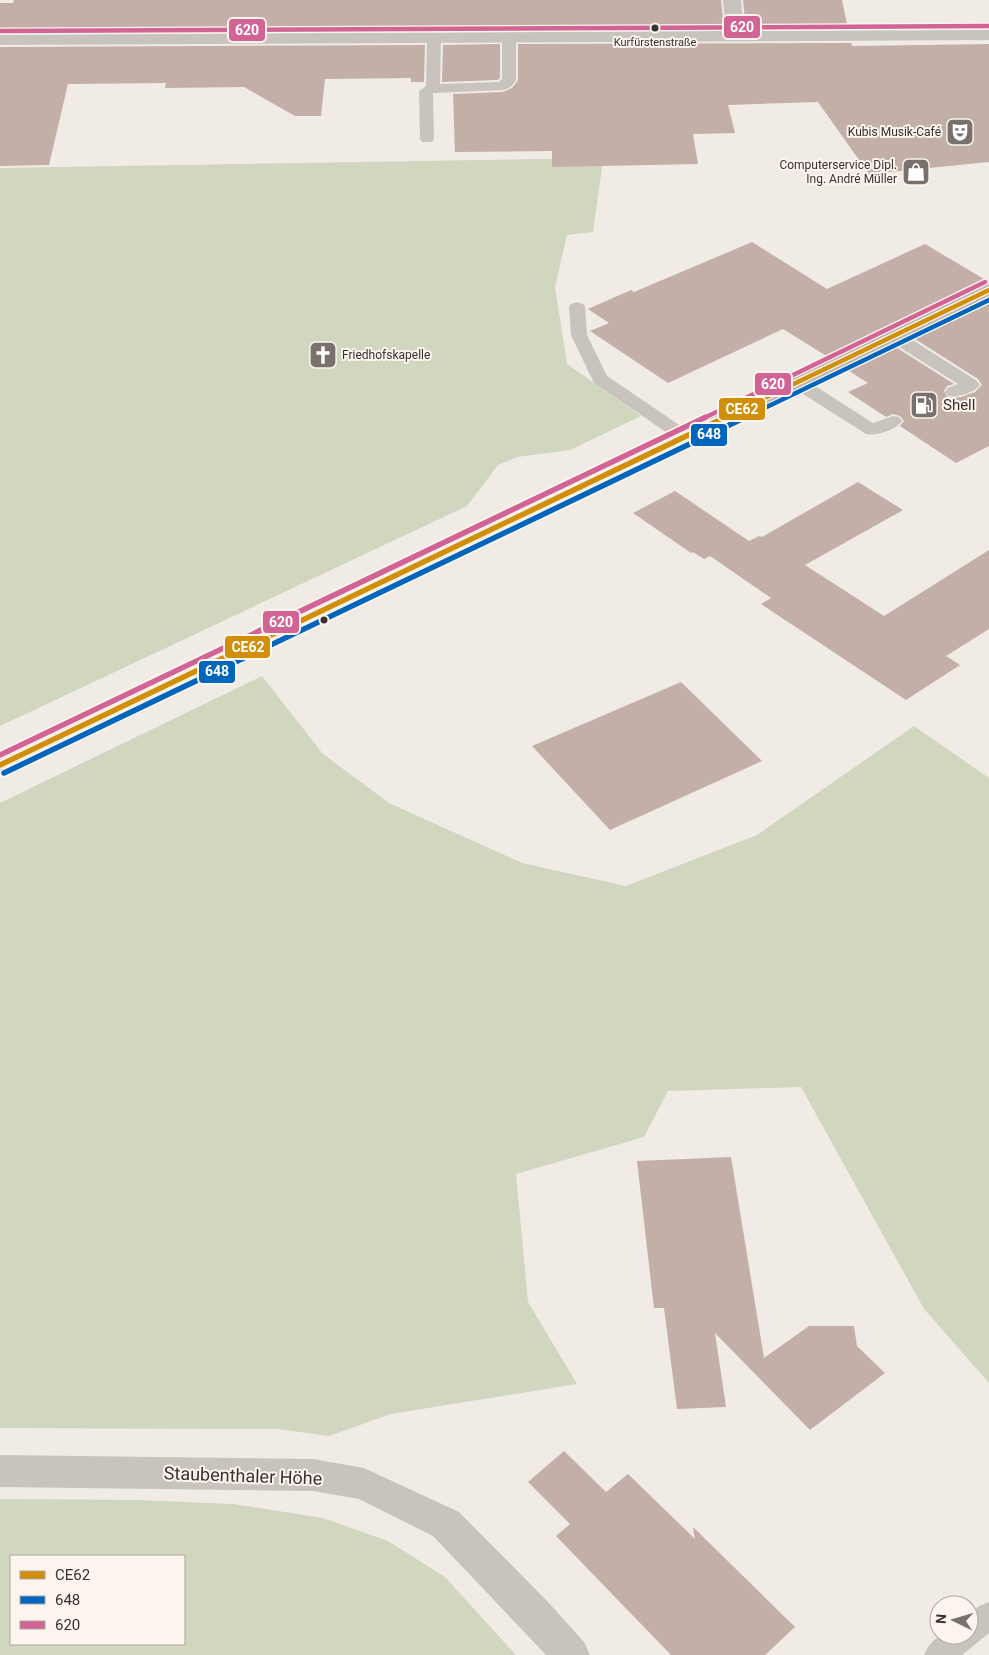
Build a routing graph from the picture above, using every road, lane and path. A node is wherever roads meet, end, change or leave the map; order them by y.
1 (732, 0) edge
2 (989, 35) edge
3 (736, 37) junction
4 (509, 38) junction
5 (434, 39) junction
6 (0, 40) edge
7 (433, 88) junction
8 (427, 139) dead end
9 (989, 290) edge
10 (578, 307) dead end
11 (894, 336) junction
12 (798, 383) junction
13 (954, 392) dead end
14 (893, 421) dead end
15 (685, 437) junction
16 (0, 765) edge
17 (0, 1470) edge
18 (952, 1645) edge
19 (571, 1655) edge
20 (939, 1655) edge

1 - 3 street
2 - 3 street
3 - 4 street
4 - 5 street
4 - 7 lane
5 - 6 street
5 - 7 lane
7 - 8 lane
9 - 11 main road
10 - 15 lane
11 - 12 main road
11 - 13 lane
12 - 14 lane
12 - 15 main road
15 - 16 main road
17 - 19 street, Staubenthaler Höhe
18 - 20 lane

